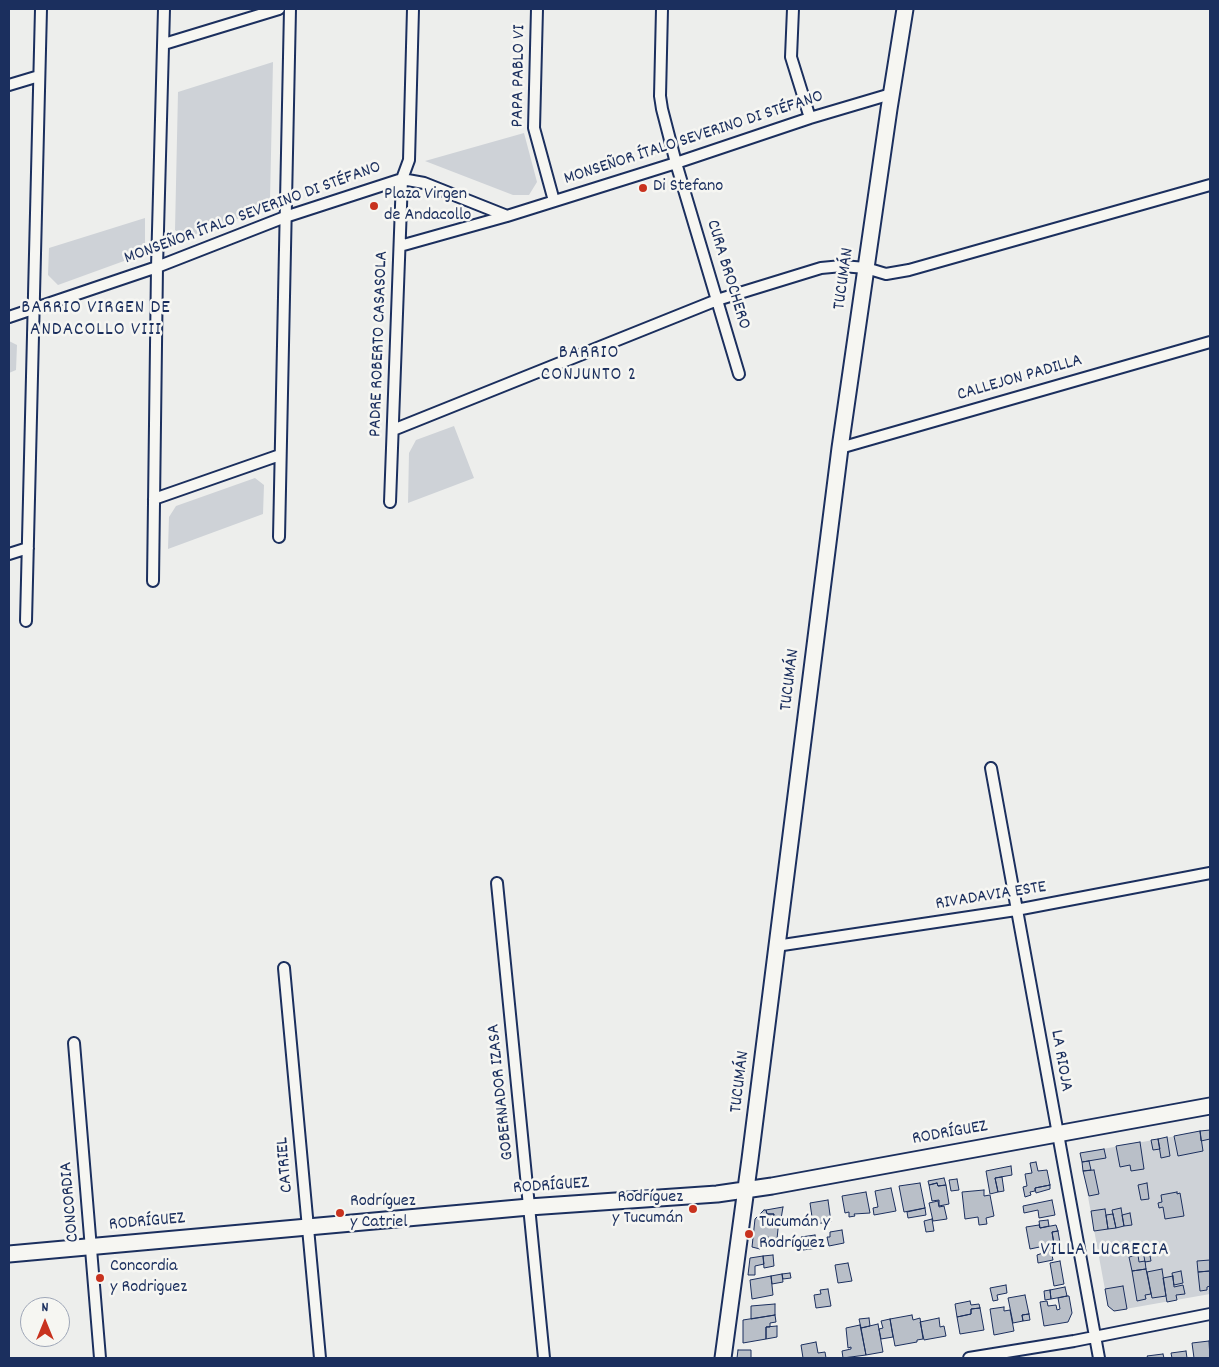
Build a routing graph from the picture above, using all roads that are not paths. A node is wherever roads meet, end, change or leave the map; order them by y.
1 (41, 9) edge
2 (164, 9) edge
3 (279, 9) edge
4 (290, 9) edge
5 (413, 9) edge
6 (537, 9) edge
7 (662, 9) edge
8 (793, 9) edge
9 (905, 9) edge
10 (164, 44) junction
11 (39, 76) junction
12 (9, 85) edge
13 (891, 94) junction
14 (810, 118) junction
15 (676, 163) junction
16 (402, 179) junction
17 (1210, 184) edge
18 (554, 201) junction
19 (507, 216) junction
20 (286, 217) junction
21 (400, 246) junction
22 (157, 267) junction
23 (866, 268) junction
24 (717, 300) junction
25 (34, 307) junction
26 (9, 317) edge
27 (1210, 342) edge
28 (739, 374) dead end
29 (393, 430) junction
30 (840, 448) junction
31 (280, 455) junction
32 (154, 499) junction
33 (390, 502) dead end
34 (279, 537) dead end
35 (28, 548) junction
36 (9, 554) edge
37 (153, 581) dead end
38 (26, 621) dead end
39 (991, 768) dead end
40 (1210, 873) edge
41 (497, 882) dead end
42 (1016, 910) junction
43 (776, 946) junction
44 (284, 968) dead end
45 (74, 1043) dead end
46 (1210, 1106) edge
47 (1057, 1134) junction
48 (746, 1190) junction
49 (529, 1207) junction
50 (308, 1227) junction
51 (90, 1247) junction
52 (9, 1254) edge
53 (1210, 1314) edge
54 (1095, 1336) junction
55 (100, 1358) edge
56 (320, 1358) edge
57 (544, 1358) edge
58 (724, 1358) edge
59 (969, 1358) edge
60 (1099, 1358) edge

1 - 11 street
2 - 10 street
3 - 10 street
4 - 20 street
5 - 16 street, PADRE ROBERTO CASASOLA
6 - 18 street, PAPA PABLO VI
7 - 15 street, CURA BROCHERO
8 - 14 street
9 - 13 main road, TUCUMÁN
10 - 22 street
11 - 12 street
11 - 25 street
13 - 14 street, MONSEÑOR ÍTALO SEVERINO DI STÉFANO
13 - 23 main road, TUCUMÁN
14 - 15 street, MONSEÑOR ÍTALO SEVERINO DI STÉFANO
15 - 18 street, MONSEÑOR ÍTALO SEVERINO DI STÉFANO
15 - 24 street, CURA BROCHERO
16 - 19 street, MONSEÑOR ÍTALO SEVERINO DI STÉFANO
16 - 20 street, MONSEÑOR ÍTALO SEVERINO DI STÉFANO
16 - 21 street, PADRE ROBERTO CASASOLA
17 - 23 street
18 - 19 street, MONSEÑOR ÍTALO SEVERINO DI STÉFANO
19 - 21 street, MONSEÑOR ÍTALO SEVERINO DI STÉFANO
20 - 22 street, MONSEÑOR ÍTALO SEVERINO DI STÉFANO
20 - 31 street
21 - 29 street, PADRE ROBERTO CASASOLA
22 - 25 street, MONSEÑOR ÍTALO SEVERINO DI STÉFANO
22 - 32 street
23 - 24 street
23 - 30 main road, TUCUMÁN
24 - 28 street, CURA BROCHERO
24 - 29 street
25 - 26 street, MONSEÑOR ÍTALO SEVERINO DI STÉFANO
25 - 35 street
27 - 30 street, CALLEJON PADILLA
29 - 33 street, PADRE ROBERTO CASASOLA
30 - 43 main road, TUCUMÁN
31 - 32 street
31 - 34 street
32 - 37 street
35 - 36 street
35 - 38 street
39 - 42 street, LA RIOJA
40 - 42 street, RIVADAVIA ESTE
41 - 49 street, GOBERNADOR IZASA
42 - 43 street, RIVADAVIA ESTE
42 - 47 street, LA RIOJA
43 - 48 main road, TUCUMÁN
44 - 50 street, CATRIEL
45 - 51 street, CONCORDIA
46 - 47 main road, RODRÍGUEZ
47 - 48 main road, RODRÍGUEZ
47 - 54 street, LA RIOJA
48 - 49 main road, RODRÍGUEZ
48 - 58 main road, TUCUMÁN
49 - 50 main road, RODRÍGUEZ
49 - 57 street, GOBERNADOR IZASA
50 - 51 main road, RODRÍGUEZ
50 - 56 street, CATRIEL
51 - 52 main road, RODRÍGUEZ
51 - 55 street, CONCORDIA
53 - 54 street
54 - 59 street
54 - 60 street, LA RIOJA

